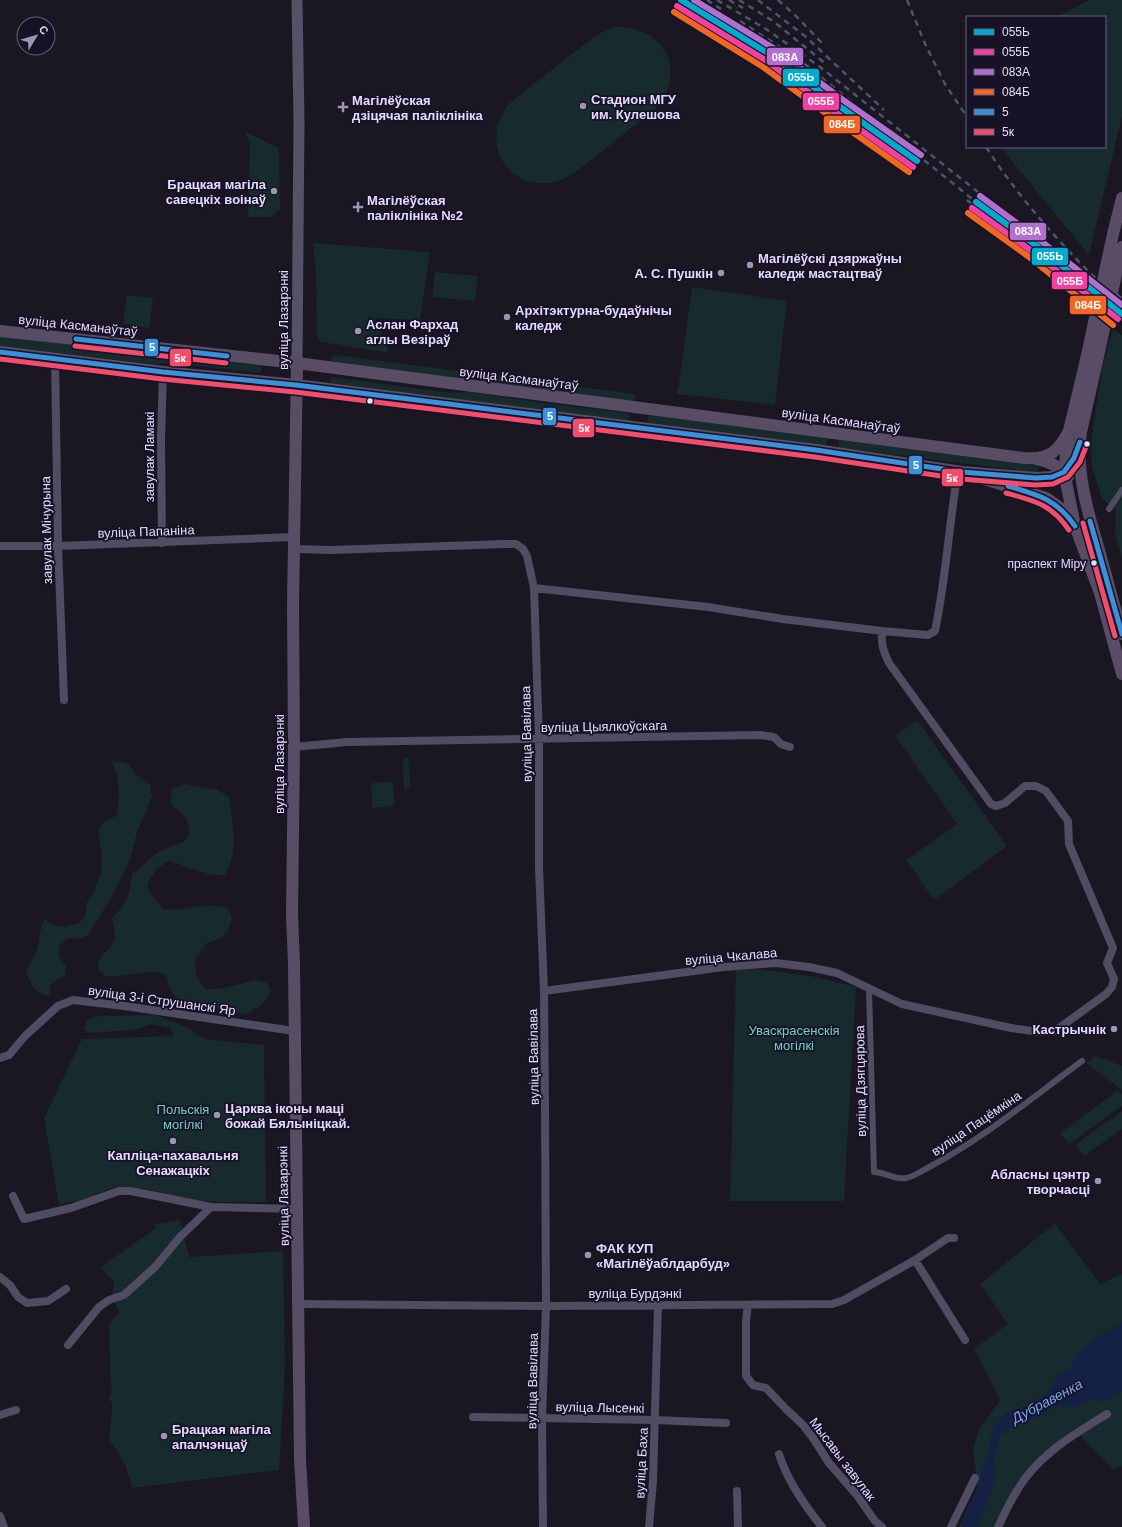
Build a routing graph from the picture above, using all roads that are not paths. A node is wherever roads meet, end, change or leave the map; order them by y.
1 (297, 0) edge
2 (1122, 198) edge
3 (1122, 247) edge
4 (0, 331) edge
5 (0, 352) edge
6 (55, 359) junction
7 (1092, 361) junction
8 (297, 363) junction
9 (163, 372) junction
10 (296, 385) junction
11 (1077, 435) junction
12 (1034, 459) junction
13 (960, 471) junction
14 (1064, 472) junction
15 (1036, 478) junction
16 (1122, 490) edge
17 (1109, 509) dead end
18 (1090, 521) junction
19 (1075, 526) junction
20 (162, 543) junction
21 (293, 543) junction
22 (0, 546) edge
23 (58, 546) junction
24 (534, 588) junction
25 (882, 631) junction
26 (1122, 634) edge
27 (1122, 674) edge
28 (64, 700) dead end
29 (539, 739) junction
30 (790, 747) dead end
31 (294, 748) junction
32 (869, 989) junction
33 (544, 991) junction
34 (294, 1031) junction
35 (0, 1058) edge
36 (1082, 1061) dead end
37 (874, 1172) joint
38 (13, 1196) dead end
39 (211, 1207) junction
40 (297, 1209) junction
41 (954, 1238) dead end
42 (916, 1260) junction
43 (0, 1277) edge
44 (66, 1289) dead end
45 (298, 1304) junction
46 (658, 1305) junction
47 (748, 1305) junction
48 (546, 1306) junction
49 (965, 1340) dead end
50 (68, 1345) dead end
51 (16, 1410) dead end
52 (1107, 1414) dead end
53 (0, 1415) edge
54 (473, 1416) dead end
55 (542, 1418) junction
56 (655, 1420) junction
57 (726, 1423) dead end
58 (779, 1454) dead end
59 (974, 1478) dead end
60 (737, 1491) dead end
61 (0, 1516) edge
62 (4, 1527) edge
63 (304, 1527) edge
64 (543, 1527) edge
65 (649, 1527) edge
66 (738, 1527) edge
67 (822, 1527) edge
68 (882, 1527) edge
69 (952, 1527) edge
70 (998, 1527) edge

1 - 8 main road, вуліца Лазарэнкі
2 - 7 main road, bridge
3 - 7 main road, bridge
4 - 8 main road, вуліца Касманаўтаў
5 - 6 main road
6 - 9 main road
6 - 23 street, завулак Мічурына
7 - 11 main road
8 - 10 main road, вуліца Лазарэнкі
8 - 12 main road, вуліца Касманаўтаў
9 - 10 main road
9 - 20 street, завулак Ламакі
10 - 13 main road
10 - 21 main road, вуліца Лазарэнкі
11 - 12 main road, вуліца Касманаўтаў
11 - 14 main road
11 - 18 main road
12 - 14 main road, вуліца Касманаўтаў
12 - 15 main road
13 - 15 main road
13 - 19 main road
13 - 25 street
14 - 15 main road
14 - 18 main road, вуліца Касманаўтаў
14 - 19 main road
16 - 17 street
18 - 26 main road
19 - 27 main road
20 - 21 street, вуліца Папаніна
20 - 23 street, вуліца Папаніна
21 - 24 street, вуліца Папаніна
21 - 31 main road, вуліца Лазарэнкі
22 - 23 street, вуліца Папаніна
23 - 28 street, завулак Мічурына
24 - 25 street
24 - 29 street, вуліца Вавілава
25 - 32 street, вуліца Чкалава
29 - 30 street, вуліца Цыялкоўскага
29 - 31 street, вуліца Цыялкоўскага
29 - 33 street, вуліца Вавілава
31 - 34 main road, вуліца Лазарэнкі
32 - 33 street, вуліца Чкалава
32 - 37 street, вуліца Дзягцярова
33 - 48 street, вуліца Вавілава
34 - 35 street, вуліца 3-і Струшанскі Яр
34 - 40 main road, вуліца Лазарэнкі
36 - 37 street, вуліца Пацёмкіна
38 - 39 street
39 - 40 street
39 - 50 street
40 - 45 main road, вуліца Лазарэнкі
41 - 42 street, вуліца Бурдэнкі
42 - 47 street, вуліца Бурдэнкі
42 - 49 street
43 - 44 street
45 - 48 street, вуліца Бурдэнкі
45 - 63 main road, вуліца Лазарэнкі
46 - 47 street, вуліца Бурдэнкі
46 - 48 street, вуліца Бурдэнкі
46 - 56 street, вуліца Баха
47 - 68 street, Мысавы завулак
48 - 55 street, вуліца Вавілава
51 - 53 street
52 - 70 street
54 - 55 street, вуліца Лысенкі
55 - 56 street, вуліца Лысенкі
55 - 64 street, вуліца Вавілава
56 - 57 street, вуліца Лысенкі
56 - 65 street, вуліца Баха
58 - 67 street
59 - 69 street
60 - 66 street
61 - 62 street

